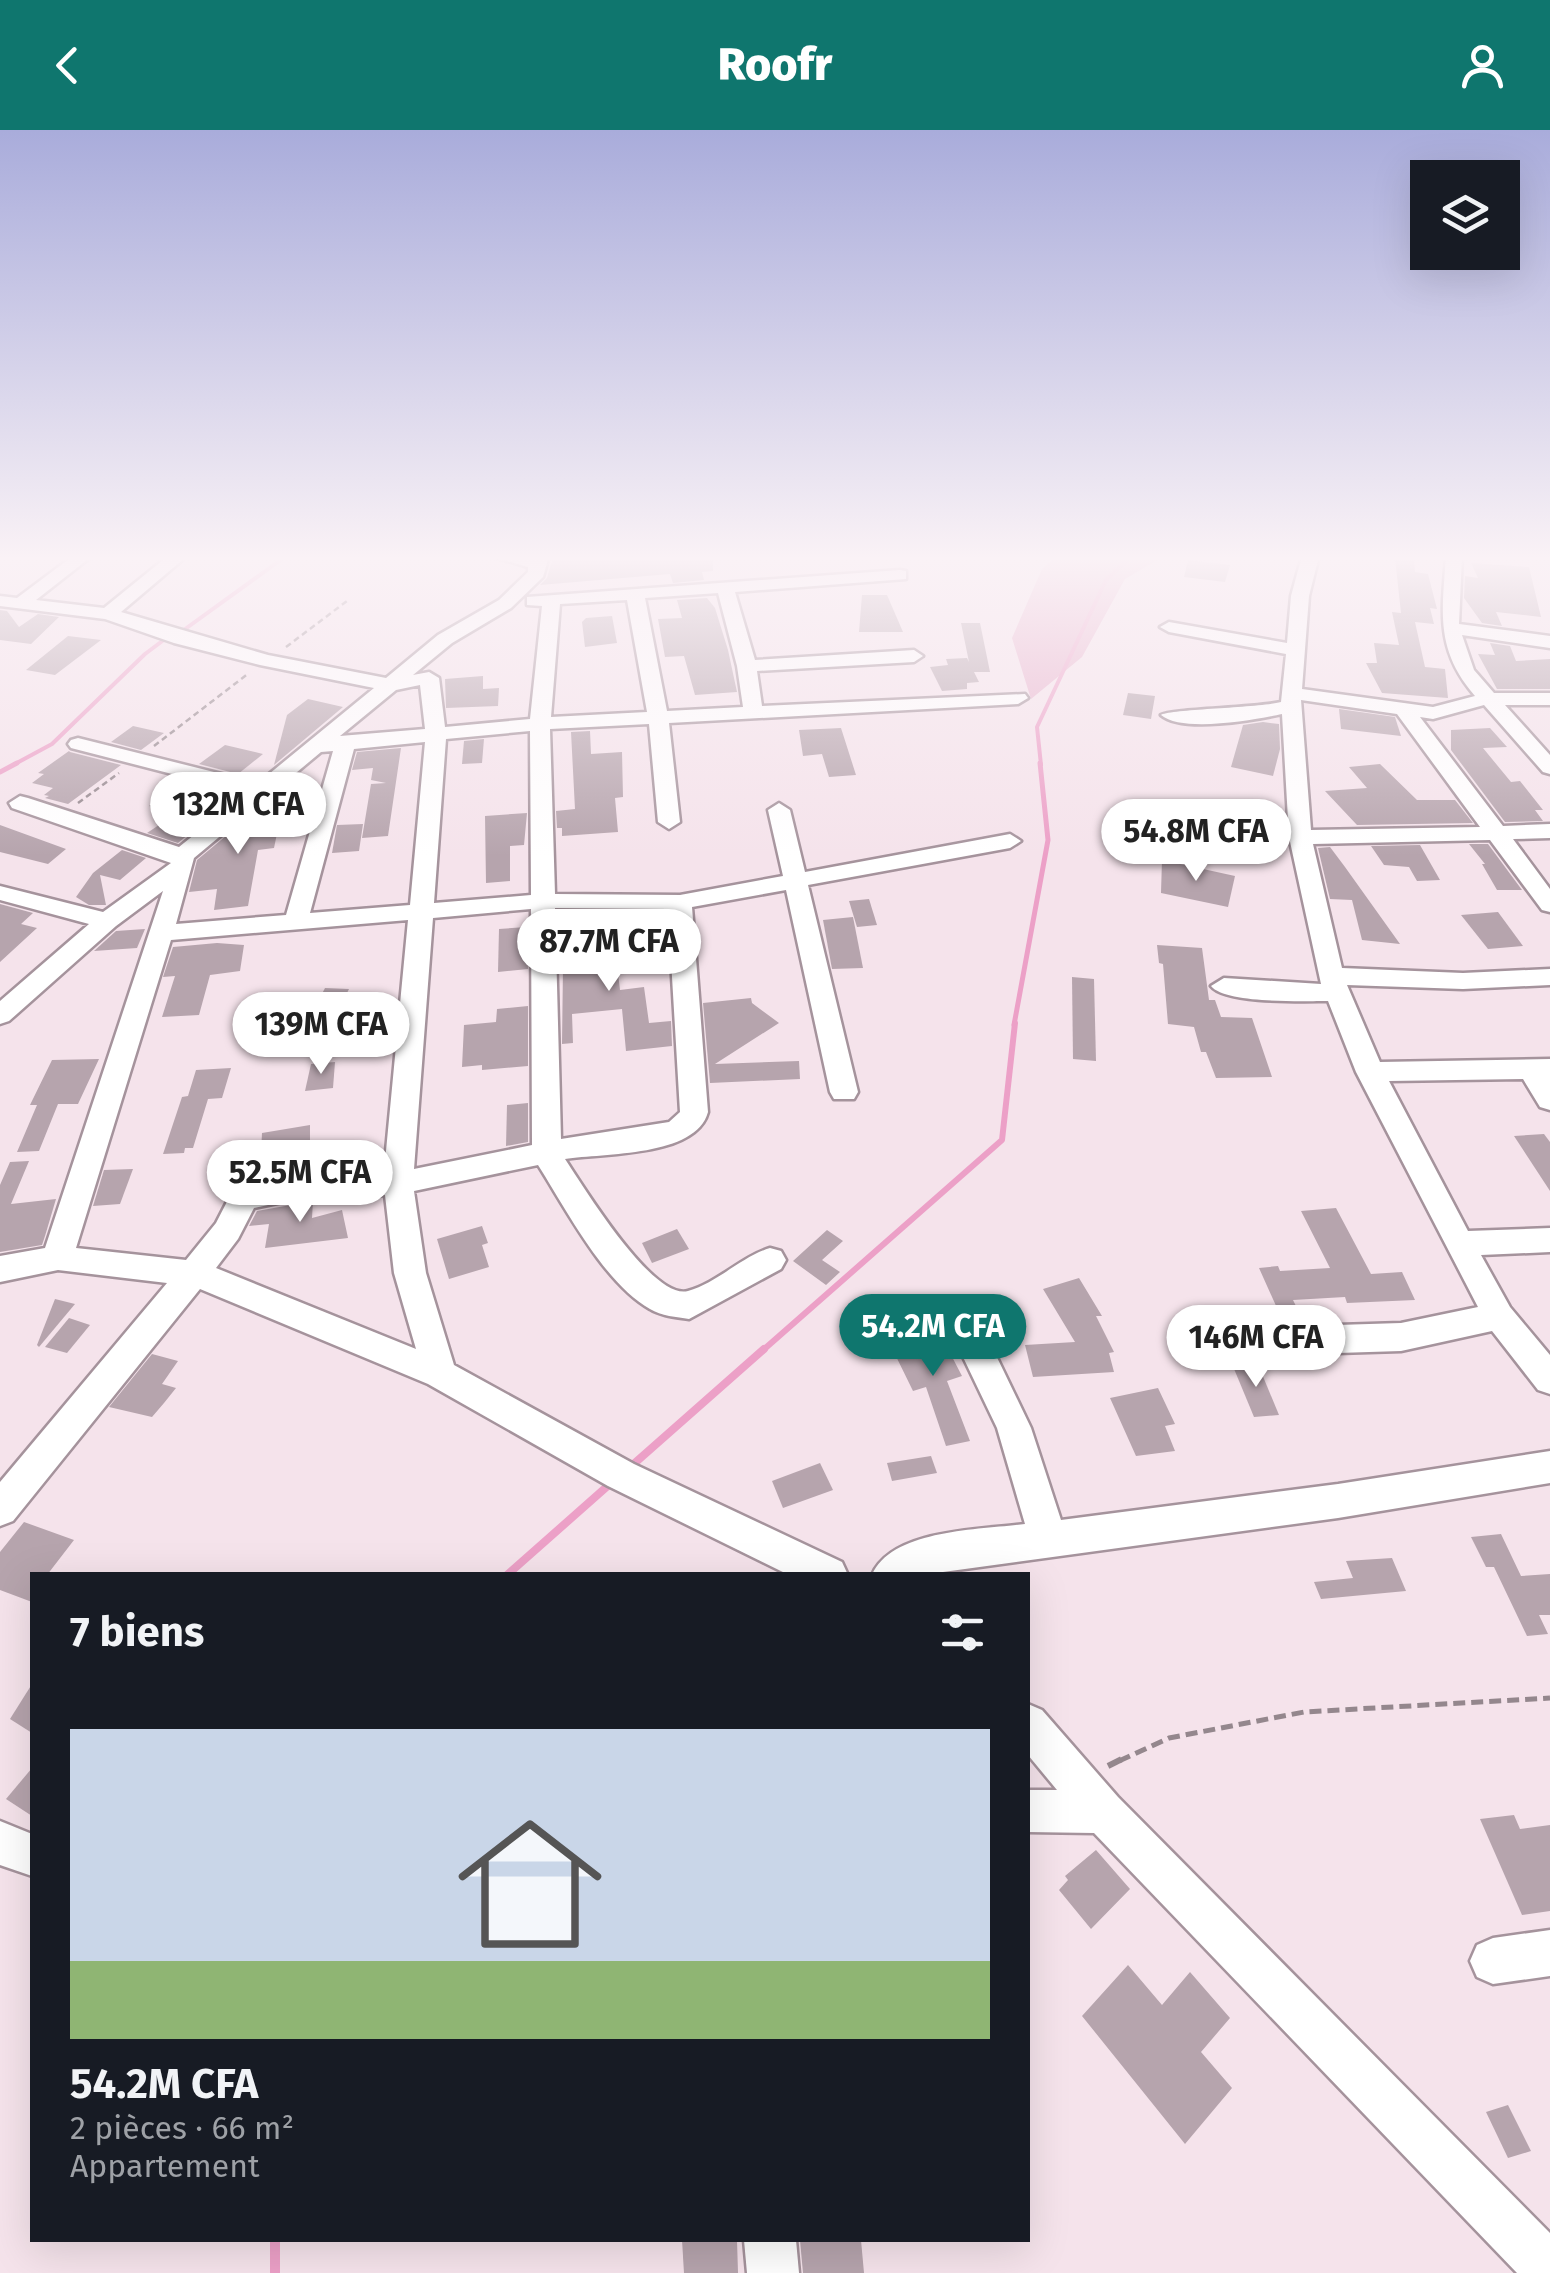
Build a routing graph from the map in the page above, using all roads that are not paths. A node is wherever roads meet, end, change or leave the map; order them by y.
1 (251, 656) edge
2 (426, 656) edge
3 (546, 656) edge
4 (647, 656) edge
5 (745, 656) edge
6 (914, 656) dead end
7 (1294, 656) edge
8 (1460, 656) edge
9 (748, 666) junction
10 (389, 686) junction
11 (1018, 698) dead end
12 (1292, 699) junction
13 (1485, 699) junction
14 (1550, 699) edge
15 (753, 711) junction
16 (1405, 711) junction
17 (1171, 715) dead end
18 (658, 717) junction
19 (540, 724) junction
20 (436, 734) junction
21 (346, 741) junction
22 (78, 744) dead end
23 (319, 746) junction
24 (1550, 768) edge
25 (260, 790) junction
26 (20, 803) dead end
27 (779, 810) dead end
28 (668, 822) dead end
29 (1550, 831) edge
30 (1495, 832) junction
31 (1300, 837) junction
32 (1010, 841) dead end
33 (183, 861) junction
34 (794, 878) junction
35 (0, 894) edge
36 (542, 901) junction
37 (680, 902) junction
38 (1550, 904) edge
39 (420, 910) junction
40 (108, 920) junction
41 (296, 921) junction
42 (163, 933) junction
43 (1550, 977) edge
44 (1335, 984) junction
45 (1224, 986) dead end
46 (4, 1006) edge
47 (1541, 1069) edge
48 (1370, 1072) junction
49 (844, 1092) dead end
50 (1550, 1100) edge
51 (547, 1155) junction
52 (398, 1182) junction
53 (1550, 1240) edge
54 (1459, 1244) junction
55 (58, 1258) junction
56 (770, 1260) dead end
57 (194, 1273) junction
58 (6, 1275) edge
59 (1499, 1316) junction
60 (1274, 1342) dead end
61 (980, 1356) dead end
62 (440, 1374) junction
63 (1550, 1380) edge
64 (1550, 1467) edge
65 (0, 1509) edge
66 (1048, 1538) junction
67 (822, 1572) edge
68 (894, 1572) edge
69 (1030, 1726) edge
70 (1089, 1796) junction
71 (1030, 1811) edge
72 (0, 1843) edge
73 (30, 1854) edge
74 (1550, 1953) edge
75 (1494, 1961) dead end
76 (770, 2242) edge
77 (1550, 2270) edge
78 (773, 2273) edge

1 - 10 street
2 - 10 street
3 - 19 street
4 - 18 street
5 - 9 street
6 - 9 street
7 - 12 street
8 - 13 street
9 - 15 street
10 - 20 street
10 - 23 street
11 - 15 street
12 - 16 street
12 - 17 street
12 - 31 street
13 - 14 street
13 - 16 street
13 - 24 street
15 - 18 street
16 - 30 street
18 - 19 street
18 - 28 street
19 - 20 street
19 - 36 street
20 - 21 street
20 - 39 street
21 - 23 street
21 - 41 street
22 - 25 street
23 - 25 street
25 - 33 street
26 - 33 street
27 - 34 street
29 - 30 street
30 - 31 street
30 - 38 street
31 - 44 street
32 - 34 street
33 - 40 street
33 - 42 street
34 - 37 street
34 - 49 street
35 - 40 street
36 - 37 street
36 - 39 street
36 - 51 street
37 - 51 street
39 - 41 street
39 - 52 street
40 - 46 street
41 - 42 street
42 - 55 street
43 - 44 street
44 - 45 street
44 - 48 street
47 - 48 street
47 - 50 street
48 - 54 street
51 - 52 street
51 - 56 street
52 - 57 street
52 - 62 street
53 - 54 street
54 - 59 street
55 - 57 street
55 - 58 street
57 - 62 street
57 - 65 street
59 - 60 street
59 - 63 street
61 - 66 street
62 - 67 street
64 - 66 street
66 - 68 street
69 - 70 street
70 - 71 street
70 - 77 street
72 - 73 street
74 - 75 street
76 - 78 street

